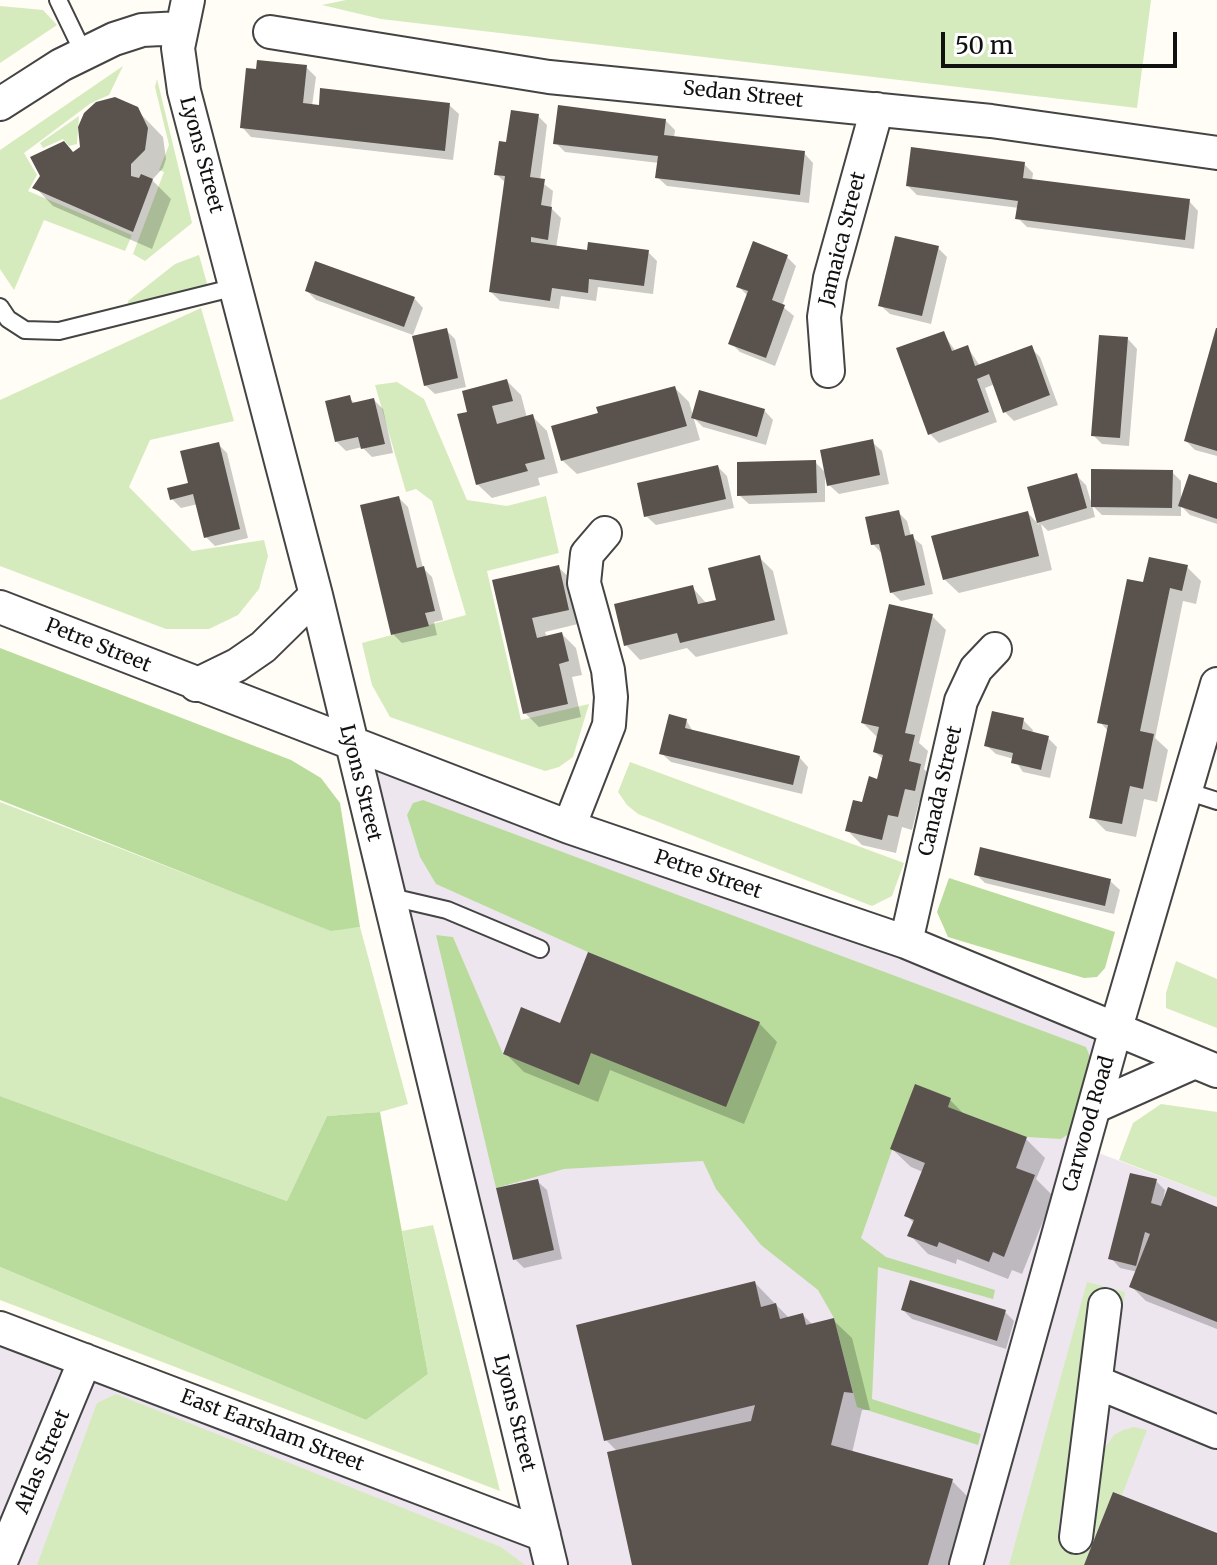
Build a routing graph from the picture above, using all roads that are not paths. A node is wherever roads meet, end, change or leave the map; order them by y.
1 (58, 0) edge
2 (185, 10) edge
3 (270, 32) dead end
4 (84, 54) junction
5 (0, 104) edge
6 (877, 109) junction
7 (1217, 153) edge
8 (236, 287) junction
9 (0, 307) edge
10 (828, 371) dead end
11 (605, 533) dead end
12 (316, 595) junction
13 (0, 607) edge
14 (995, 649) dead end
15 (1217, 684) edge
16 (196, 685) junction
17 (351, 746) junction
18 (1186, 791) junction
19 (1217, 801) edge
20 (569, 827) junction
21 (387, 896) junction
22 (906, 942) junction
23 (540, 949) dead end
24 (1116, 1028) junction
25 (1206, 1066) edge
26 (1094, 1107) junction
27 (1105, 1305) dead end
28 (0, 1328) edge
29 (85, 1360) junction
30 (1096, 1382) junction
31 (1217, 1432) edge
32 (1076, 1537) dead end
33 (548, 1550) edge
34 (0, 1564) edge
35 (966, 1565) edge

1 - 4 lane
2 - 4 street
2 - 8 street, Lyons Street
3 - 6 street, Sedan Street
4 - 5 street
6 - 7 street, Sedan Street
6 - 10 street, Jamaica Street
8 - 9 lane
8 - 12 street, Lyons Street
11 - 20 street
12 - 16 street
12 - 17 street, Lyons Street
13 - 16 street, Petre Street
14 - 22 street, Canada Street
15 - 18 street, Carwood Road
16 - 17 street, Petre Street
17 - 20 street, Petre Street
17 - 21 street, Lyons Street
18 - 19 lane
18 - 24 street, Carwood Road
20 - 22 street, Petre Street
21 - 23 lane
21 - 33 street, Lyons Street
22 - 24 street, Petre Street
24 - 25 street, Petre Street
24 - 26 street, Carwood Road
25 - 26 street
26 - 35 street, Carwood Road
27 - 30 street
28 - 29 street, East Earsham Street
29 - 33 street, East Earsham Street
29 - 34 street, Atlas Street
30 - 31 street
30 - 32 street

